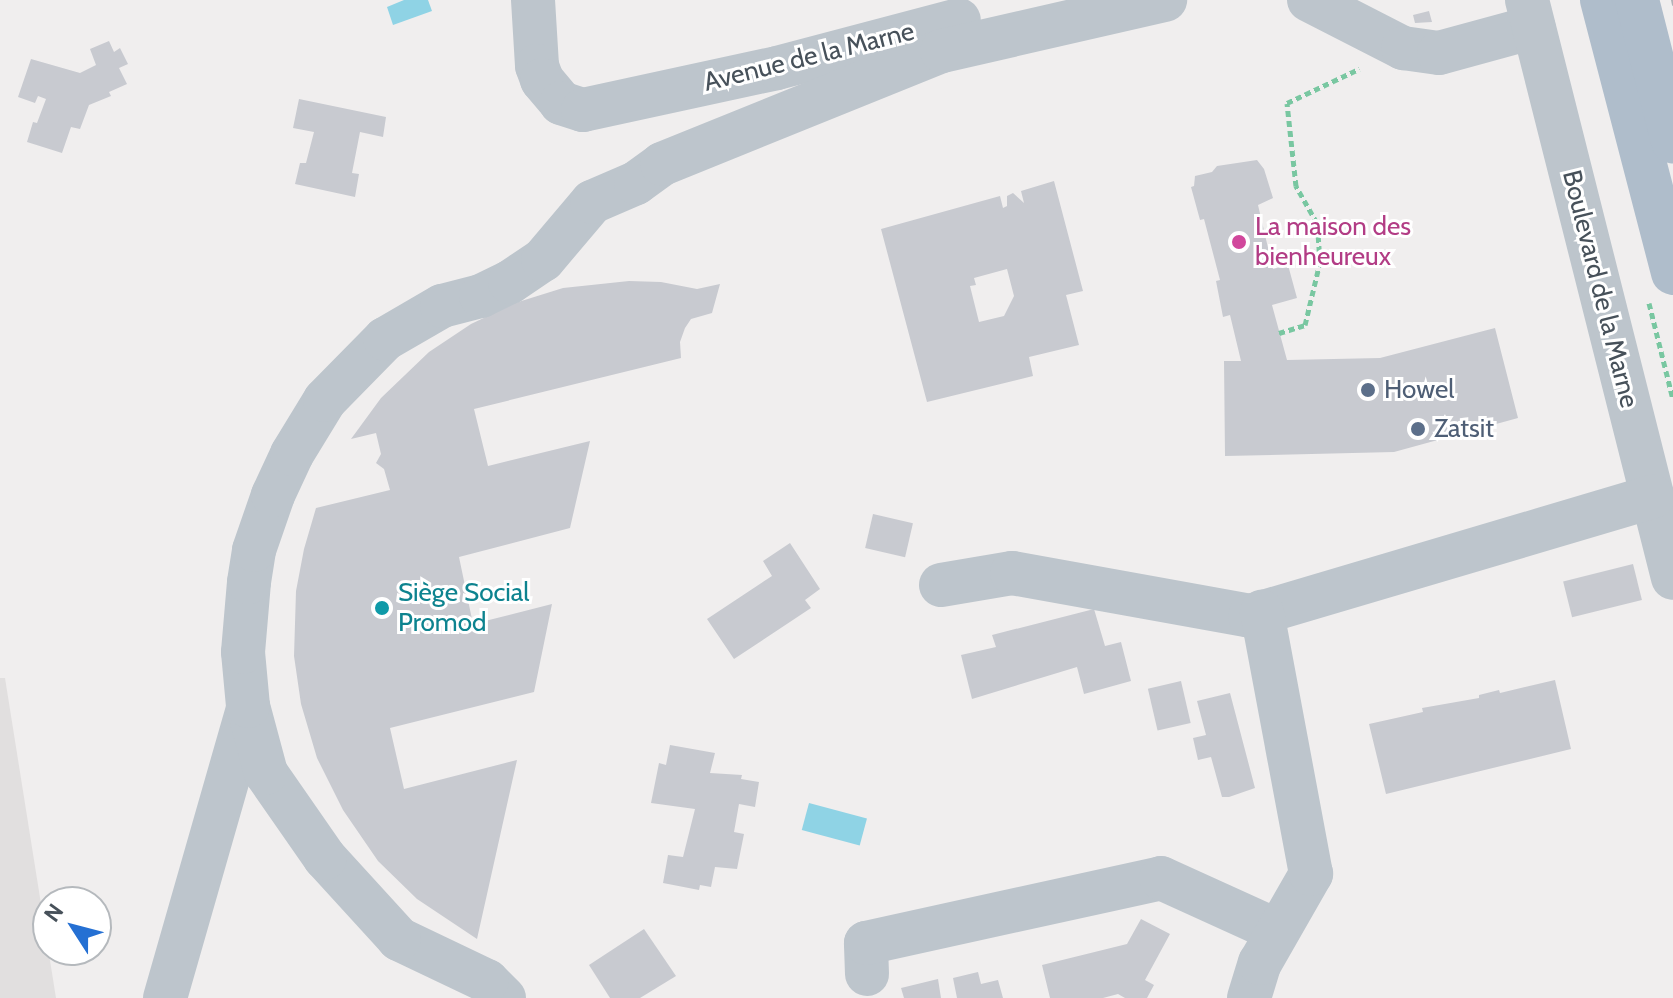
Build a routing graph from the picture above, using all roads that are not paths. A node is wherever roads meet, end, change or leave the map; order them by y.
1 (533, 0) edge
2 (1035, 0) edge
3 (1165, 0) edge
4 (1309, 0) edge
5 (1602, 0) edge
6 (1637, 0) edge
7 (1530, 14) edge
8 (1673, 141) edge
9 (1673, 273) edge
10 (1653, 497) junction
11 (1673, 578) edge
12 (941, 585) dead end
13 (1262, 612) junction
14 (248, 706) junction
15 (1278, 931) junction
16 (867, 974) dead end
17 (165, 998) edge
18 (504, 998) edge
19 (1249, 998) edge

1 - 2 street, Avenue de la Marne
3 - 14 street
4 - 7 street
5 - 9 main road
6 - 8 main road
7 - 10 street, Boulevard de la Marne
10 - 11 street, Boulevard de la Marne
10 - 13 street
12 - 13 street
13 - 15 street
14 - 17 street
14 - 18 street
15 - 16 street
15 - 19 street

